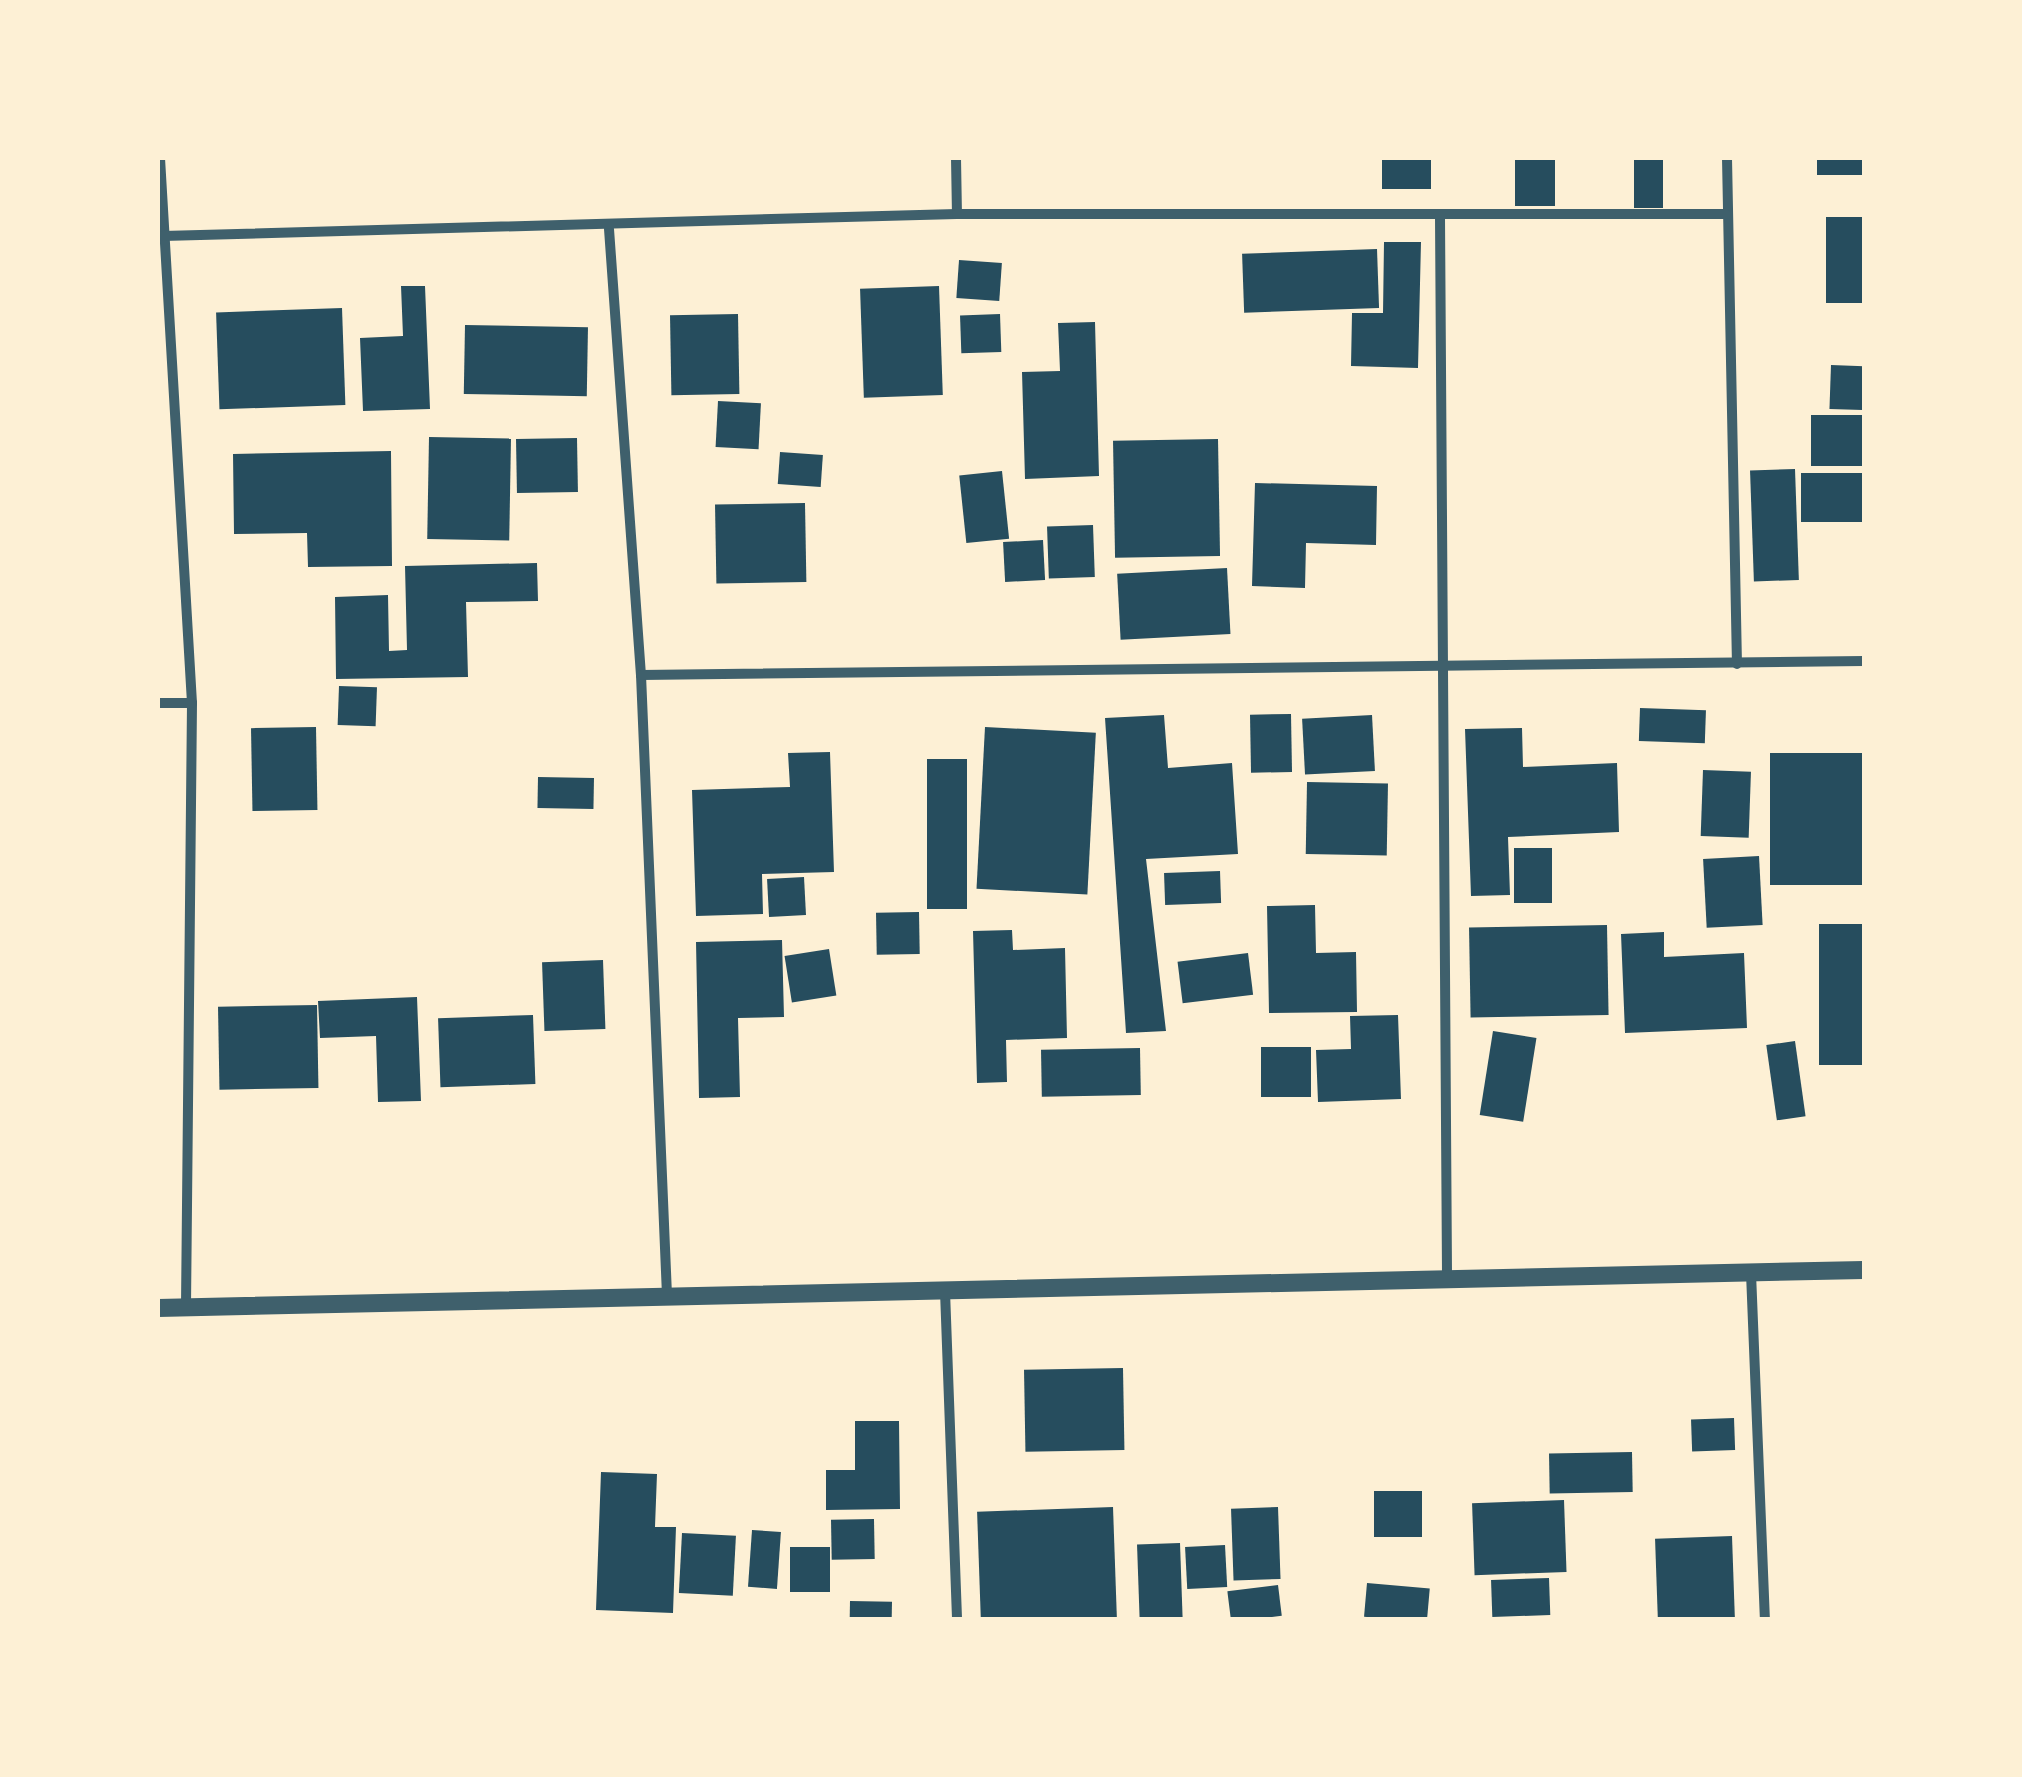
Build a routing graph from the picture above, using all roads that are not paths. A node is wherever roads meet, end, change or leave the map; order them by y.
1 (160, 158) edge
2 (956, 158) edge
3 (1728, 158) edge
4 (957, 214) junction
5 (1726, 214) junction
6 (1440, 217) junction
7 (609, 229) junction
8 (163, 236) junction
9 (1864, 661) edge
10 (1444, 664) junction
11 (1737, 664) junction
12 (641, 675) junction
13 (158, 703) edge
14 (192, 703) junction
15 (1864, 1270) edge
16 (1751, 1273) junction
17 (1447, 1279) junction
18 (945, 1291) junction
19 (667, 1296) junction
20 (186, 1307) junction
21 (158, 1308) edge
22 (957, 1620) edge
23 (1765, 1620) edge

1 - 8 street
2 - 4 street
3 - 5 street
4 - 6 street
4 - 7 street
5 - 6 street
5 - 11 street
6 - 10 street
7 - 8 street
7 - 12 street
8 - 14 street
9 - 11 street
10 - 11 street
10 - 12 street
10 - 17 street
12 - 19 street
13 - 14 street
14 - 20 street
15 - 16 street
16 - 17 street
16 - 23 street
17 - 18 street
18 - 19 street
18 - 22 street
19 - 20 street
20 - 21 street

